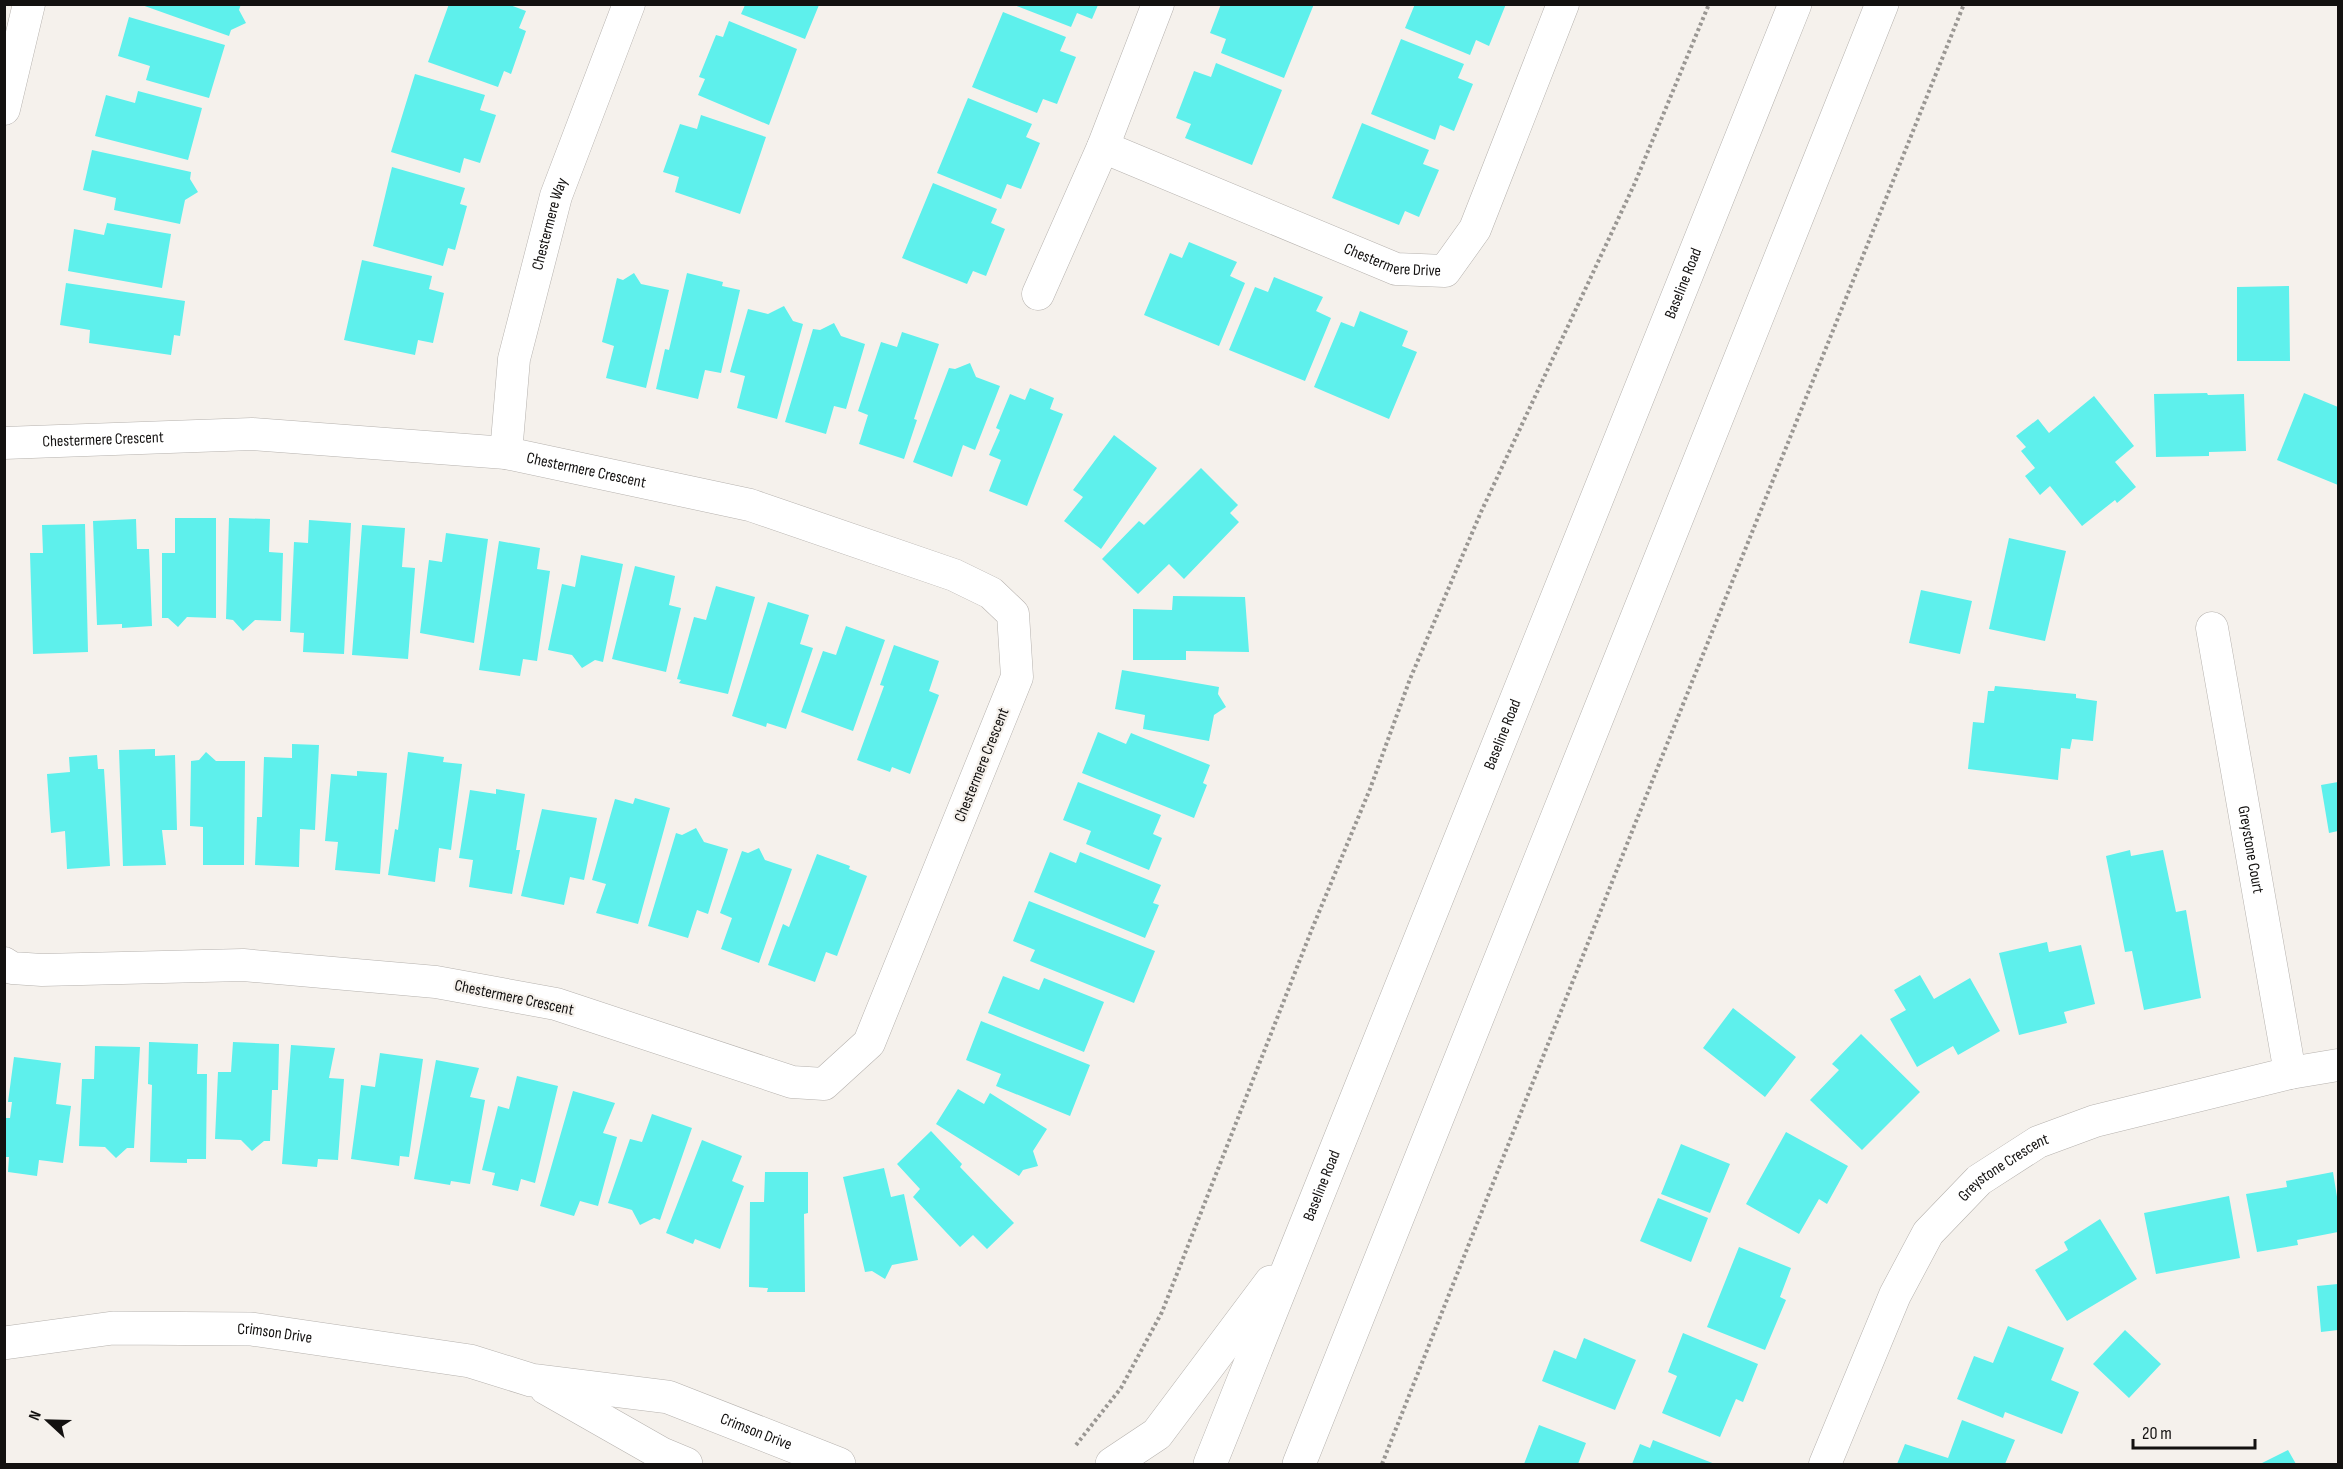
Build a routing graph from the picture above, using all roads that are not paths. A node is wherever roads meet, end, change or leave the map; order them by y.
1 (29, 4) edge
2 (629, 4) edge
3 (1158, 4) edge
4 (1563, 4) edge
5 (1795, 4) edge
6 (1882, 4) edge
7 (4, 109) edge
8 (1103, 147) junction
9 (1038, 294) dead end
10 (4, 443) edge
11 (506, 453) junction
12 (2212, 628) dead end
13 (4, 963) edge
14 (2338, 1065) edge
15 (2289, 1073) junction
16 (1298, 1247) junction
17 (8, 1341) edge
18 (531, 1380) junction
19 (686, 1464) edge
20 (839, 1464) edge
21 (1112, 1464) edge
22 (1210, 1464) edge
23 (1299, 1464) edge
24 (1825, 1464) edge

1 - 7 street
2 - 11 street, Chestermere Way
3 - 8 street
4 - 8 street, Chestermere Drive
5 - 16 main road, Baseline Road
6 - 23 main road
8 - 9 street
10 - 11 street, Chestermere Crescent
11 - 13 street, Chestermere Crescent
12 - 15 street, Greystone Court
14 - 15 street, Greystone Crescent
15 - 24 street, Greystone Crescent
16 - 21 main road
16 - 22 main road, Baseline Road
17 - 18 main road, Crimson Drive
18 - 19 main road, Crimson Drive
18 - 20 main road, Crimson Drive

